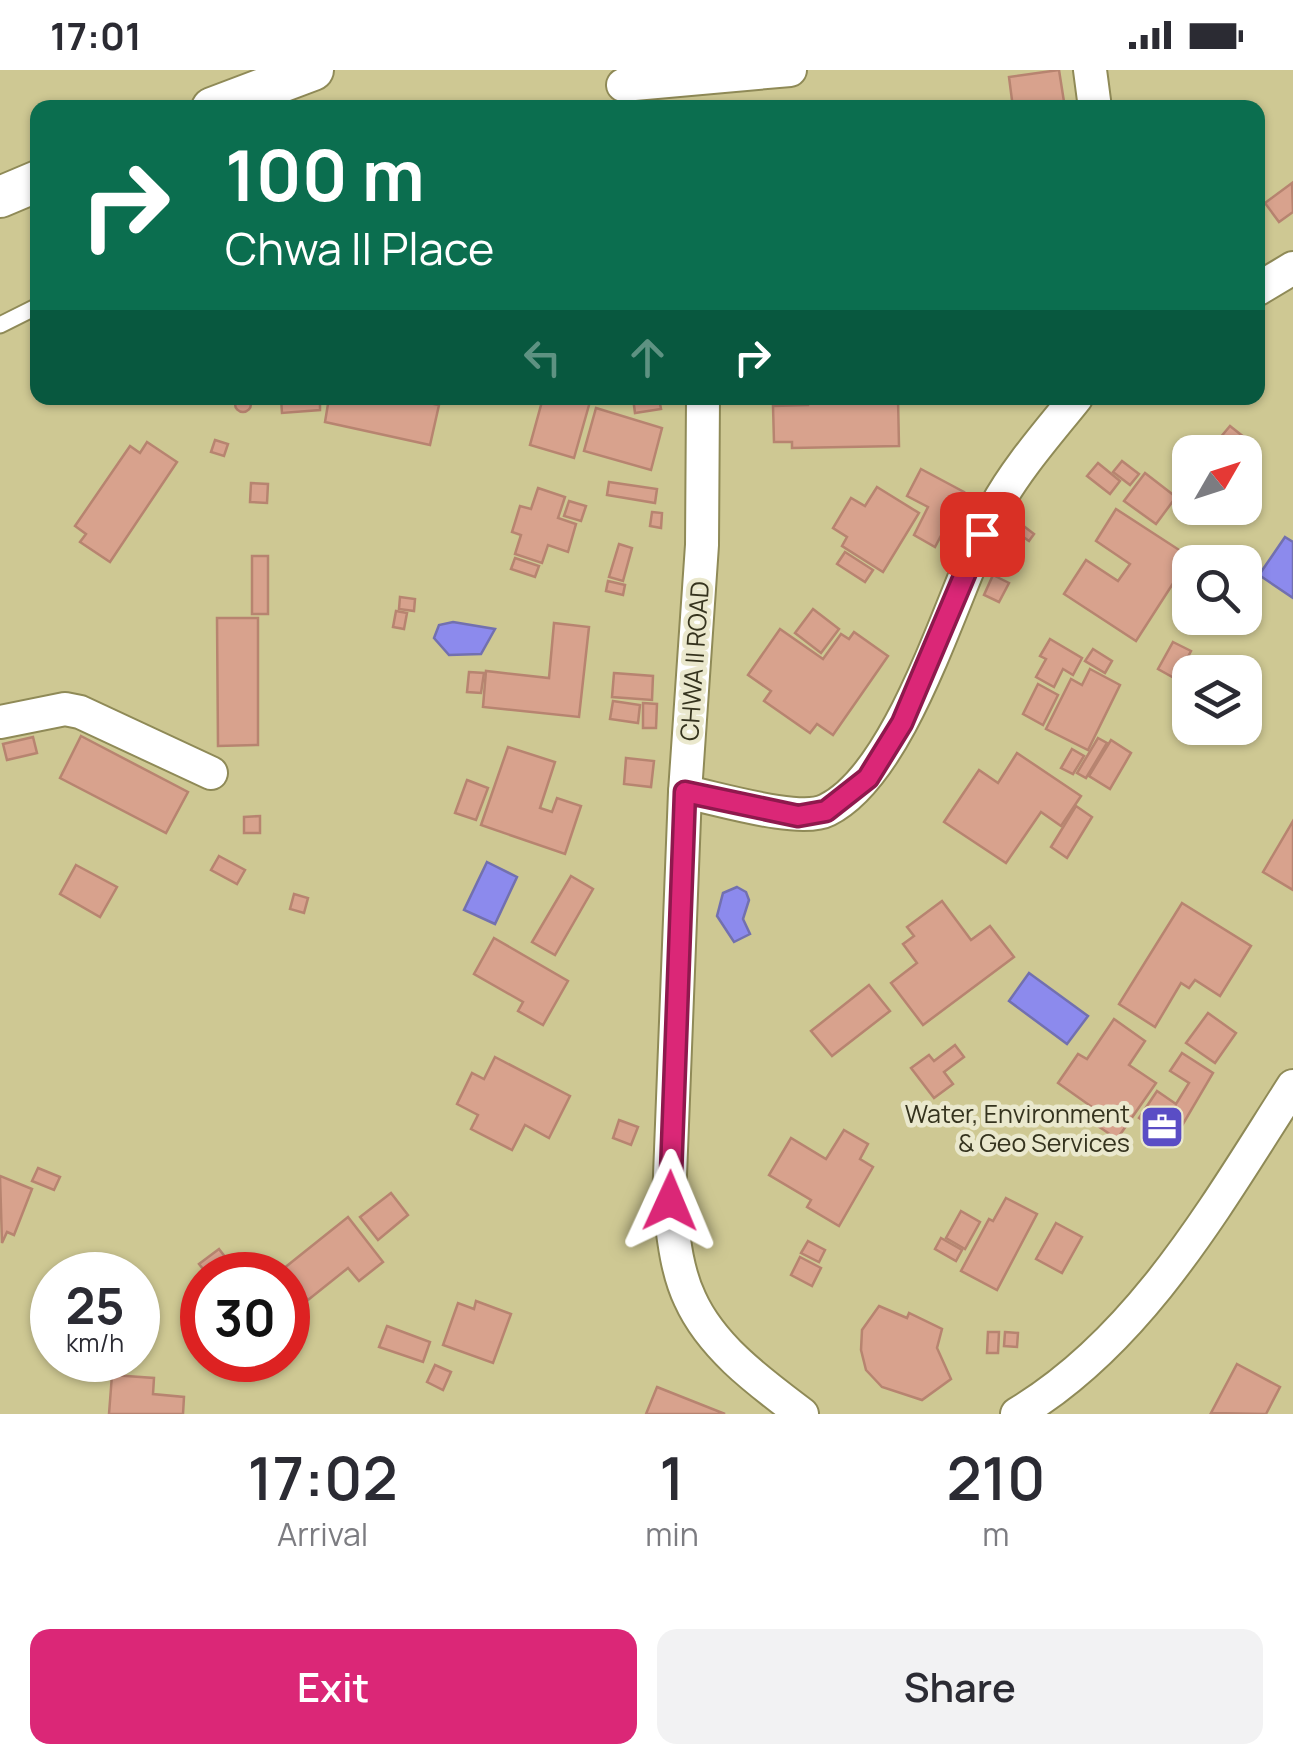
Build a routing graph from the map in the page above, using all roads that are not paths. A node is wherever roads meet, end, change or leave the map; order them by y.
1 (313, 70) edge
2 (790, 70) edge
3 (1090, 70) edge
4 (624, 87) edge
5 (233, 100) edge
6 (1093, 100) edge
7 (30, 184) edge
8 (0, 197) edge
9 (1293, 268) edge
10 (1265, 284) edge
11 (30, 310) edge
12 (0, 325) edge
13 (703, 405) edge
14 (1071, 405) edge
15 (0, 722) edge
16 (210, 772) dead end
17 (685, 792) junction
18 (1293, 1086) edge
19 (802, 1414) edge
20 (1018, 1414) edge

1 - 5 street
2 - 4 street
3 - 6 street
7 - 8 street
9 - 10 street
11 - 12 lane
13 - 17 street, CHWA II ROAD
14 - 17 street
15 - 16 street
17 - 19 street, CHWA II ROAD
18 - 20 street

